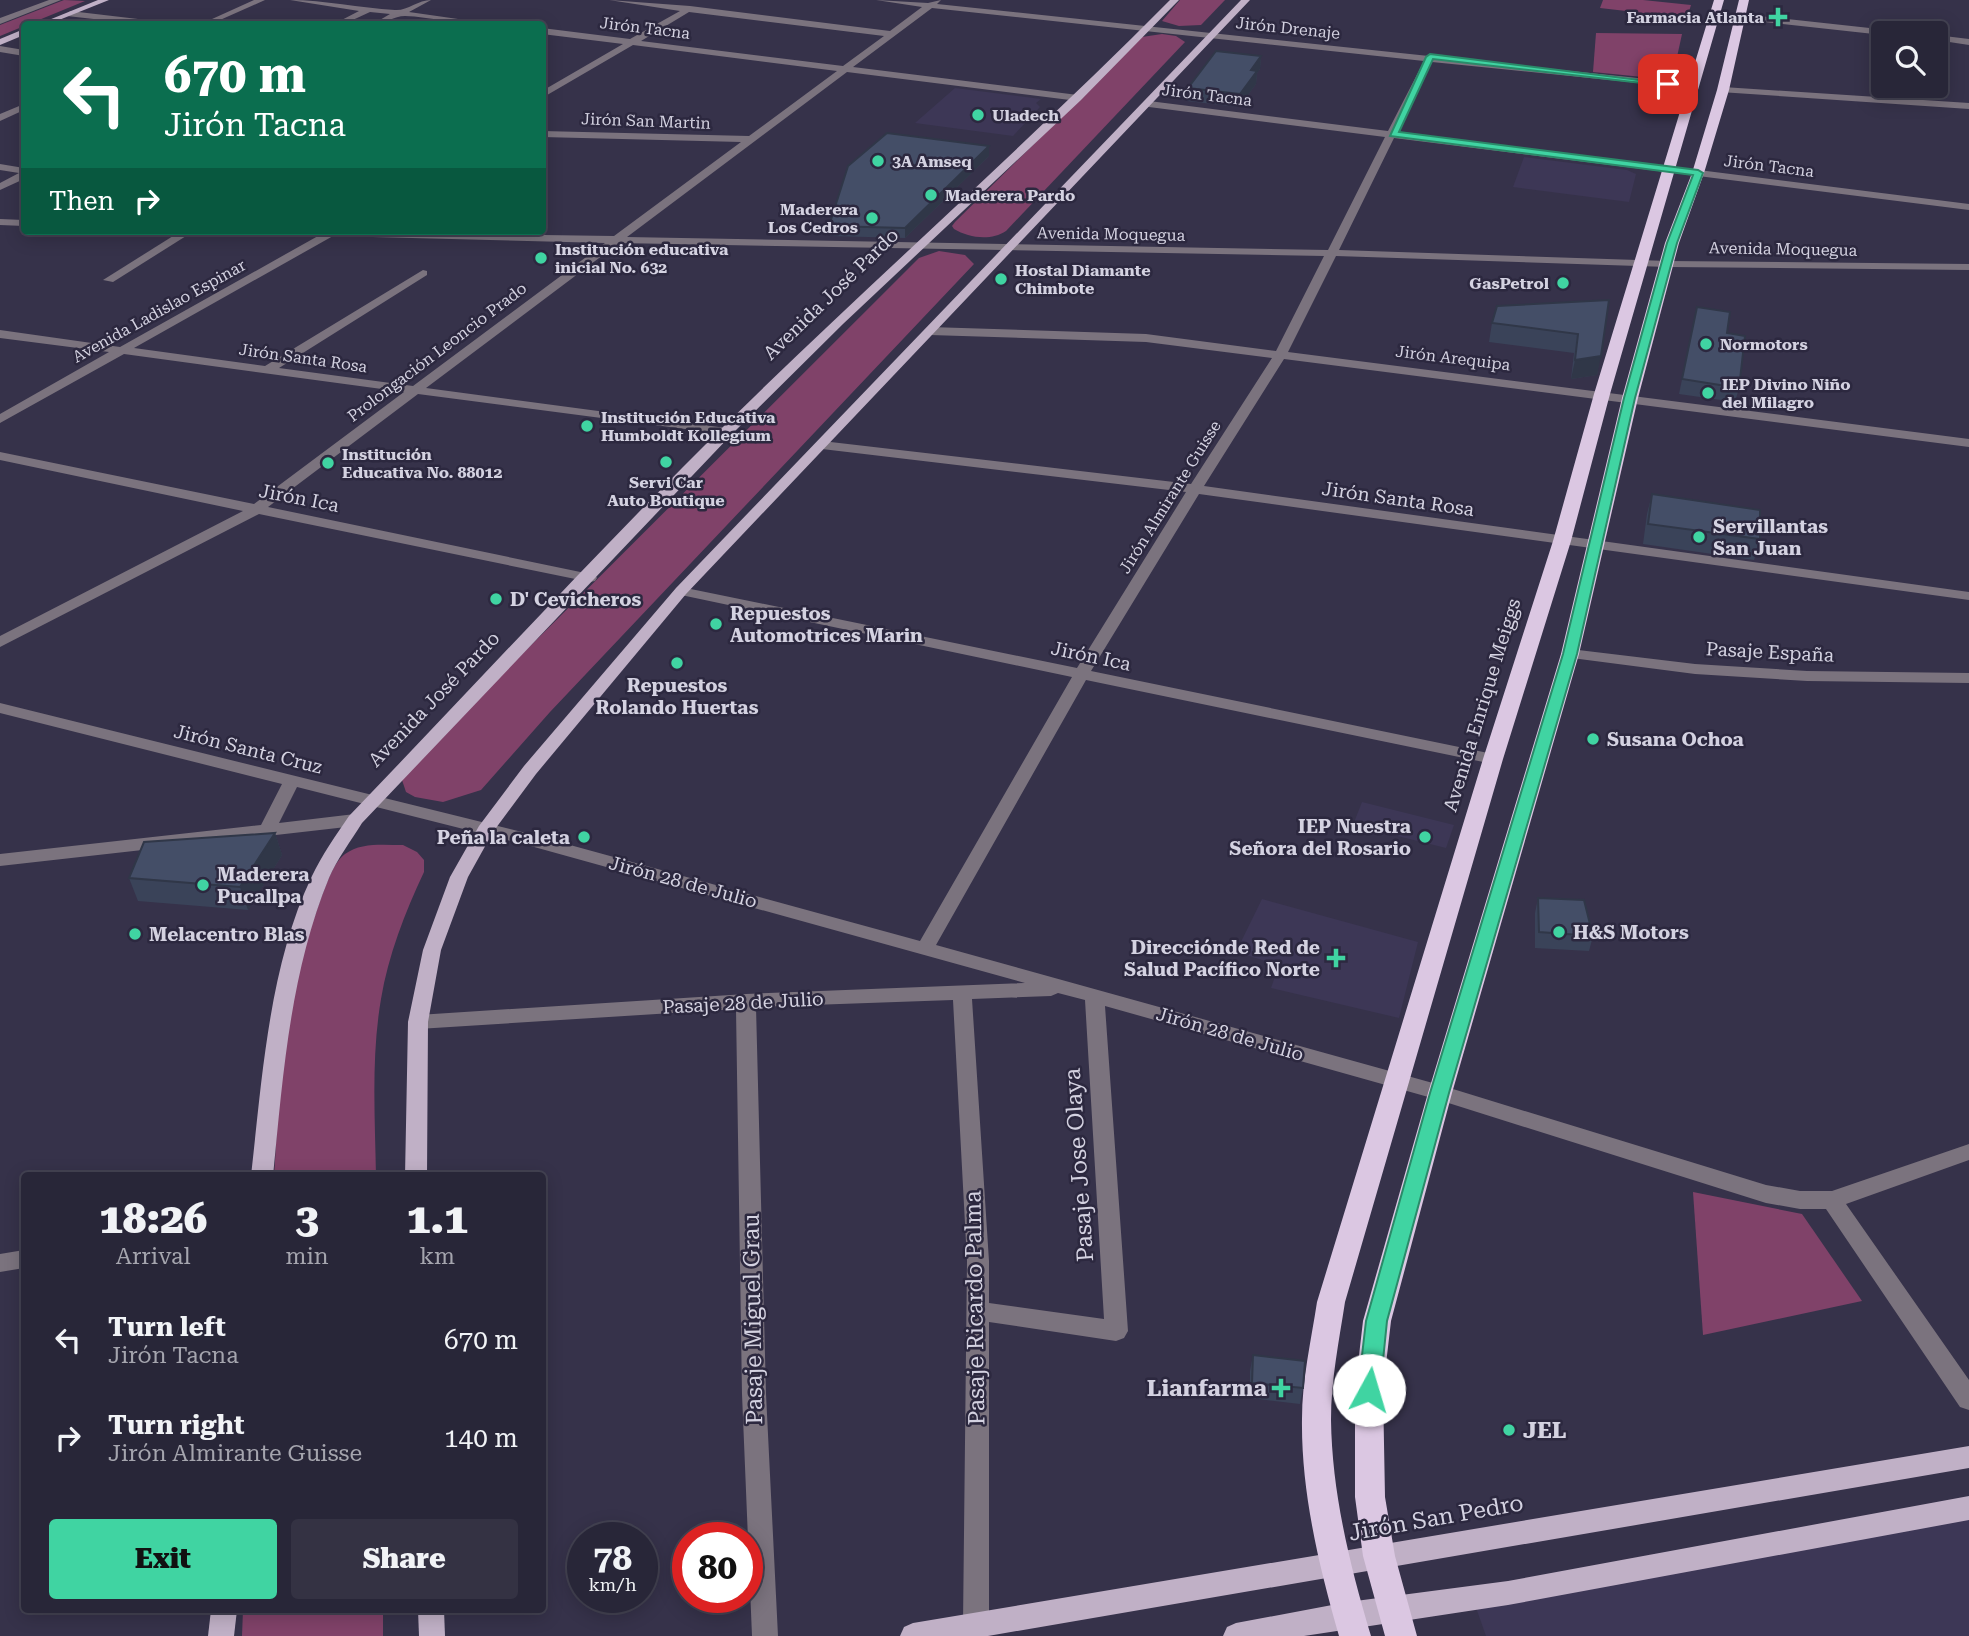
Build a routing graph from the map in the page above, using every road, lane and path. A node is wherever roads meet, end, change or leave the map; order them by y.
1 (57, 0) edge
2 (103, 0) edge
3 (261, 0) edge
4 (294, 0) edge
5 (389, 0) edge
6 (427, 0) edge
7 (613, 0) edge
8 (704, 0) edge
9 (880, 0) edge
10 (1175, 0) edge
11 (1246, 0) edge
12 (1720, 0) edge
13 (934, 3) edge
14 (1742, 8) edge
15 (688, 9) junction
16 (368, 10) junction
17 (400, 13) junction
18 (70, 14) junction
19 (0, 21) edge
20 (51, 21) edge
21 (130, 21) edge
22 (212, 21) edge
23 (344, 21) edge
24 (383, 21) edge
25 (465, 21) edge
26 (1147, 29) junction
27 (1871, 30) edge
28 (546, 32) edge
29 (21, 33) edge
30 (892, 34) junction
31 (1213, 36) junction
32 (1948, 39) edge
33 (0, 42) edge
34 (1969, 42) edge
35 (632, 43) junction
36 (0, 49) edge
37 (21, 52) edge
38 (1430, 57) junction
39 (845, 69) junction
40 (546, 79) edge
41 (567, 82) junction
42 (1694, 87) junction
43 (1723, 90) junction
44 (546, 93) edge
45 (1078, 98) junction
46 (1149, 104) junction
47 (1969, 106) edge
48 (0, 107) edge
49 (21, 109) edge
50 (21, 109) edge
51 (0, 118) edge
52 (546, 134) edge
53 (1393, 134) junction
54 (750, 139) junction
55 (0, 167) edge
56 (1669, 170) junction
57 (21, 172) edge
58 (1698, 173) junction
59 (21, 175) edge
60 (0, 187) edge
61 (1969, 207) edge
62 (0, 222) edge
63 (21, 223) edge
64 (182, 235) edge
65 (327, 235) edge
66 (438, 235) edge
67 (616, 240) junction
68 (918, 247) junction
69 (1010, 249) junction
70 (1334, 253) junction
71 (1640, 263) junction
72 (1668, 264) junction
73 (1969, 267) edge
74 (424, 273) dead end
75 (109, 280) dead end
76 (930, 331) junction
77 (0, 334) edge
78 (118, 350) junction
79 (1281, 355) junction
80 (267, 370) junction
81 (414, 391) junction
82 (1602, 394) junction
83 (1630, 398) junction
84 (0, 419) edge
85 (726, 432) junction
86 (1969, 443) edge
87 (822, 446) junction
88 (0, 456) edge
89 (1195, 489) junction
90 (255, 510) junction
91 (1562, 541) junction
92 (1597, 546) junction
93 (590, 578) junction
94 (681, 592) junction
95 (1969, 596) edge
96 (0, 642) edge
97 (1570, 654) junction
98 (1081, 676) junction
99 (1969, 678) edge
100 (0, 708) edge
101 (1493, 760) junction
102 (292, 781) junction
103 (372, 802) junction
104 (355, 820) junction
105 (267, 830) junction
106 (485, 830) junction
107 (0, 860) edge
108 (925, 948) junction
109 (1069, 988) junction
110 (962, 992) junction
111 (1094, 995) junction
112 (746, 1001) junction
113 (418, 1022) junction
114 (1398, 1081) junction
115 (1440, 1093) junction
116 (1969, 1153) edge
117 (262, 1172) edge
118 (416, 1172) edge
119 (1832, 1200) junction
120 (21, 1260) edge
121 (0, 1263) edge
122 (979, 1311) junction
123 (1969, 1400) edge
124 (1969, 1457) edge
125 (1969, 1508) edge
126 (1378, 1556) junction
127 (1334, 1564) junction
128 (224, 1613) edge
129 (431, 1613) edge
130 (1397, 1623) edge
131 (976, 1624) junction
132 (1352, 1626) edge
133 (221, 1636) edge
134 (432, 1636) edge
135 (765, 1636) edge
136 (913, 1636) edge
137 (1236, 1636) edge

1 - 19 street
2 - 18 main road
3 - 22 street
4 - 16 street
5 - 16 street
6 - 17 street
7 - 15 street
8 - 15 street
9 - 13 street, Jirón Drenaje
10 - 26 main road, Avenida José Pardo
11 - 31 main road
12 - 42 highway, Avenida Enrique Meiggs
13 - 26 street, Jirón Drenaje
13 - 30 street, Prolongación Leoncio Prado
14 - 27 street
14 - 43 highway
15 - 30 street
15 - 35 street
16 - 17 street
16 - 23 street
17 - 24 street
17 - 25 street
18 - 20 main road
18 - 21 street
26 - 31 street, Jirón Drenaje
26 - 45 main road, Avenida José Pardo
28 - 35 street, Jirón Tacna
29 - 33 main road
30 - 39 street, Prolongación Leoncio Prado
31 - 38 street, Jirón Drenaje
31 - 46 main road
32 - 34 street
35 - 39 street, Jirón Tacna
35 - 41 street
36 - 37 street
38 - 42 street, Jirón Drenaje
38 - 53 street, Jirón Almirante Guisse
39 - 45 street, Jirón Tacna
39 - 54 street, Prolongación Leoncio Prado
40 - 41 street
41 - 44 street
42 - 56 highway, Avenida Enrique Meiggs
43 - 47 street
43 - 58 highway
45 - 68 main road, Avenida José Pardo
46 - 53 street, Jirón Tacna
46 - 69 main road
48 - 49 street
50 - 51 street
52 - 54 street, Jirón San Martin
53 - 56 street, Jirón Tacna
53 - 70 street, Jirón Almirante Guisse
54 - 67 street, Prolongación Leoncio Prado
55 - 57 street
56 - 58 street, Jirón Tacna
56 - 71 highway, Avenida Enrique Meiggs
58 - 61 street, Jirón Tacna
58 - 72 highway
59 - 60 street
62 - 63 street
64 - 75 street
65 - 78 street, Avenida Ladislao Espinar
66 - 67 street, Avenida Moquegua
67 - 68 street, Avenida Moquegua
67 - 81 street, Prolongación Leoncio Prado
68 - 69 street, Avenida Moquegua
68 - 85 main road, Avenida José Pardo
69 - 70 street, Avenida Moquegua
69 - 76 main road
70 - 71 street, Avenida Moquegua
70 - 79 street, Jirón Almirante Guisse
71 - 72 street, Avenida Moquegua
71 - 82 highway, Avenida Enrique Meiggs
72 - 73 street, Avenida Moquegua
72 - 83 highway
74 - 80 street
76 - 79 street, Jirón Arequipa
76 - 87 main road
77 - 78 street, Jirón Santa Rosa
78 - 80 street, Jirón Santa Rosa
78 - 84 street, Avenida Ladislao Espinar
79 - 82 street, Jirón Arequipa
79 - 89 street, Jirón Almirante Guisse
80 - 81 street, Jirón Santa Rosa
81 - 85 street, Jirón Santa Rosa
81 - 90 street, Prolongación Leoncio Prado
82 - 83 street, Jirón Arequipa
82 - 91 highway, Avenida Enrique Meiggs
83 - 86 street, Jirón Arequipa
83 - 92 highway
85 - 93 main road, Avenida José Pardo
87 - 89 street, Jirón Santa Rosa
87 - 94 main road
88 - 90 street, Jirón Ica
89 - 91 street, Jirón Santa Rosa
89 - 98 street, Jirón Almirante Guisse
90 - 93 street, Jirón Ica
90 - 96 street, Prolongación Leoncio Prado
91 - 92 street, Jirón Santa Rosa
91 - 101 highway, Avenida Enrique Meiggs
92 - 95 street, Jirón Santa Rosa
92 - 97 highway
93 - 103 main road, Avenida José Pardo
94 - 98 street, Jirón Ica
94 - 106 main road
97 - 99 street, Pasaje España
97 - 115 highway
98 - 101 street, Jirón Ica
98 - 108 street, Jirón Almirante Guisse
100 - 102 street, Jirón Santa Cruz
101 - 114 highway, Avenida Enrique Meiggs
102 - 103 street, Jirón Santa Cruz
102 - 105 street
103 - 104 main road, Avenida José Pardo
103 - 106 street, Jirón Santa Cruz
104 - 105 street
104 - 117 main road, Avenida José Pardo
105 - 107 street
106 - 108 street, Jirón 28 de Julio
106 - 113 main road
108 - 109 street, Jirón 28 de Julio
109 - 110 street, Pasaje 28 de Julio
109 - 111 street, Jirón 28 de Julio
110 - 112 street, Pasaje 28 de Julio
110 - 122 street, Pasaje Ricardo Palma
111 - 114 street, Jirón 28 de Julio
111 - 122 street, Pasaje Jose Olaya
112 - 113 street, Pasaje 28 de Julio
112 - 135 street, Pasaje Miguel Grau
113 - 118 main road
114 - 115 street, Jirón 28 de Julio
114 - 127 highway, Avenida Enrique Meiggs
115 - 119 street, Jirón 28 de Julio
115 - 126 highway
116 - 119 street, Jirón 28 de Julio
119 - 123 street
120 - 121 street
122 - 131 street, Pasaje Ricardo Palma
124 - 126 main road, Jirón San Pedro
125 - 130 main road
126 - 127 main road, Jirón San Pedro
126 - 130 highway
127 - 131 main road, Jirón San Pedro
127 - 132 highway, Avenida Enrique Meiggs
128 - 133 main road
129 - 134 main road
130 - 132 main road
131 - 136 main road, Jirón San Pedro
132 - 137 main road

